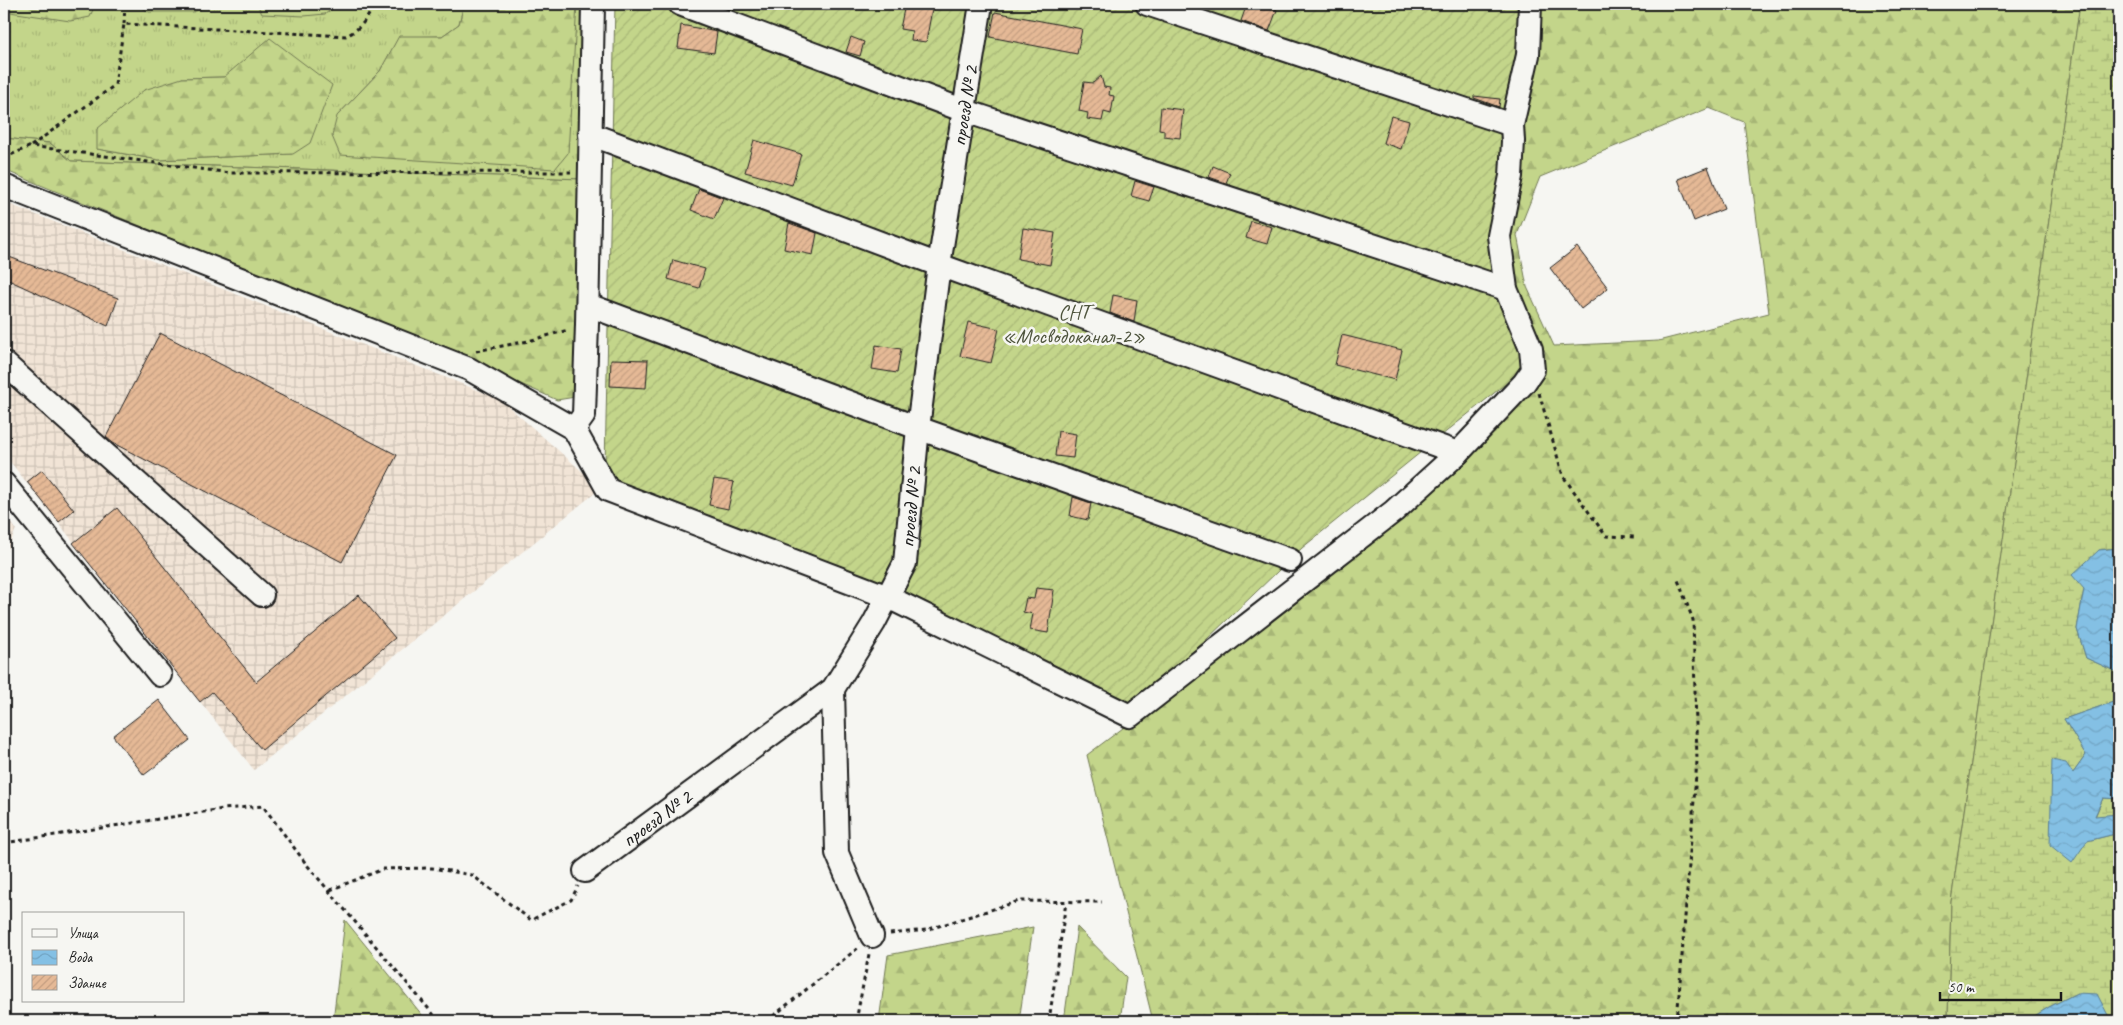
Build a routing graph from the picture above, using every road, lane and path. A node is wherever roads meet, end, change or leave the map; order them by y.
1 (125, 4) edge
2 (373, 4) edge
3 (593, 4) edge
4 (680, 4) edge
5 (981, 4) edge
6 (1147, 4) edge
7 (1530, 4) edge
8 (124, 24) junction
9 (964, 111) junction
10 (1512, 125) junction
11 (590, 134) junction
12 (31, 146) junction
13 (4, 158) edge
14 (589, 172) junction
15 (4, 186) edge
16 (939, 265) junction
17 (1506, 289) junction
18 (588, 314) junction
19 (4, 362) edge
20 (462, 367) junction
21 (1533, 370) junction
22 (918, 428) junction
23 (574, 429) junction
24 (1458, 453) junction
25 (4, 484) edge
26 (1635, 537) dead end
27 (1290, 560) dead end
28 (1678, 580) dead end
29 (262, 595) dead end
30 (888, 596) junction
31 (160, 675) dead end
32 (833, 688) junction
33 (4, 843) edge
34 (585, 871) joint
35 (330, 890) junction
36 (1066, 902) junction
37 (1102, 902) dead end
38 (872, 936) junction
39 (439, 1021) edge
40 (767, 1021) edge
41 (856, 1021) edge
42 (1049, 1021) edge
43 (1677, 1021) edge

1 - 8 path
2 - 8 path
3 - 11 street
4 - 9 street
5 - 9 street, проезд № 2
6 - 10 street
7 - 10 street
8 - 12 path
9 - 16 street, проезд № 2
9 - 17 street
10 - 17 street
11 - 14 street
11 - 16 street
12 - 13 path
12 - 14 path
14 - 18 street
15 - 20 street
16 - 22 street, проезд № 2
16 - 24 street
17 - 21 street
18 - 20 path
18 - 22 street
18 - 23 street
19 - 29 street
20 - 23 street
21 - 24 street
21 - 26 path
22 - 27 street
22 - 30 street, проезд № 2
23 - 30 street
24 - 30 street
25 - 31 street
28 - 43 path
30 - 32 street, проезд № 2
32 - 34 street, проезд № 2
32 - 38 street
33 - 35 path
34 - 35 path
35 - 39 path
36 - 37 path
36 - 38 path
36 - 42 path
38 - 40 path
38 - 41 path

